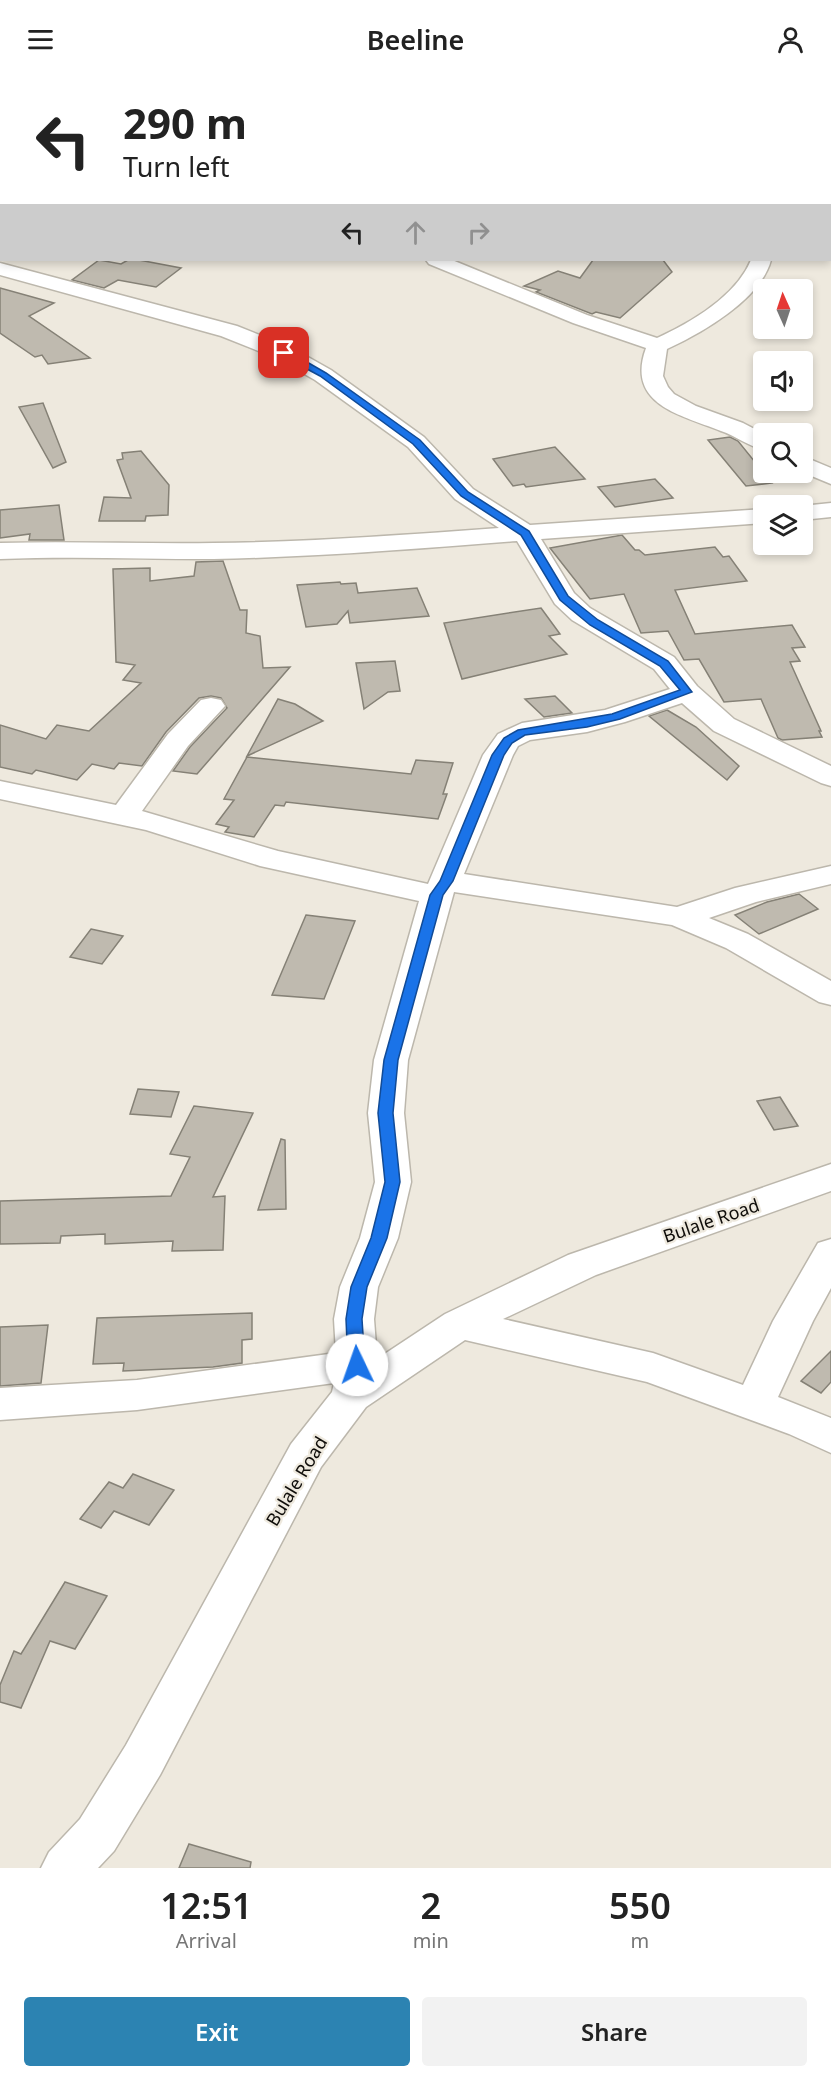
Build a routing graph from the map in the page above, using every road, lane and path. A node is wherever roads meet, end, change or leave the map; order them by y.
1 (438, 261) edge
2 (761, 261) edge
3 (2, 271) edge
4 (658, 345) junction
5 (753, 438) edge
6 (813, 468) edge
7 (831, 477) edge
8 (831, 510) edge
9 (813, 512) edge
10 (753, 517) edge
11 (525, 533) junction
12 (0, 551) edge
13 (687, 692) junction
14 (211, 706) dead end
15 (831, 777) edge
16 (0, 790) edge
17 (124, 816) junction
18 (831, 875) edge
19 (441, 888) junction
20 (679, 917) junction
21 (831, 995) edge
22 (831, 1177) edge
23 (831, 1253) edge
24 (459, 1324) junction
25 (354, 1381) junction
26 (0, 1404) edge
27 (754, 1406) junction
28 (831, 1437) edge
29 (66, 1868) edge

1 - 4 street
2 - 4 street
3 - 11 street
4 - 5 street
6 - 7 street
8 - 9 street
10 - 11 street
11 - 12 street
11 - 13 street
13 - 15 street
13 - 19 street
14 - 17 street
16 - 17 street
17 - 19 street
18 - 20 street
19 - 20 street
19 - 25 street
20 - 21 street
22 - 24 street, Bulale Road
23 - 27 street
24 - 25 street, Bulale Road
24 - 27 street
25 - 26 street
25 - 29 street, Bulale Road
27 - 28 street

